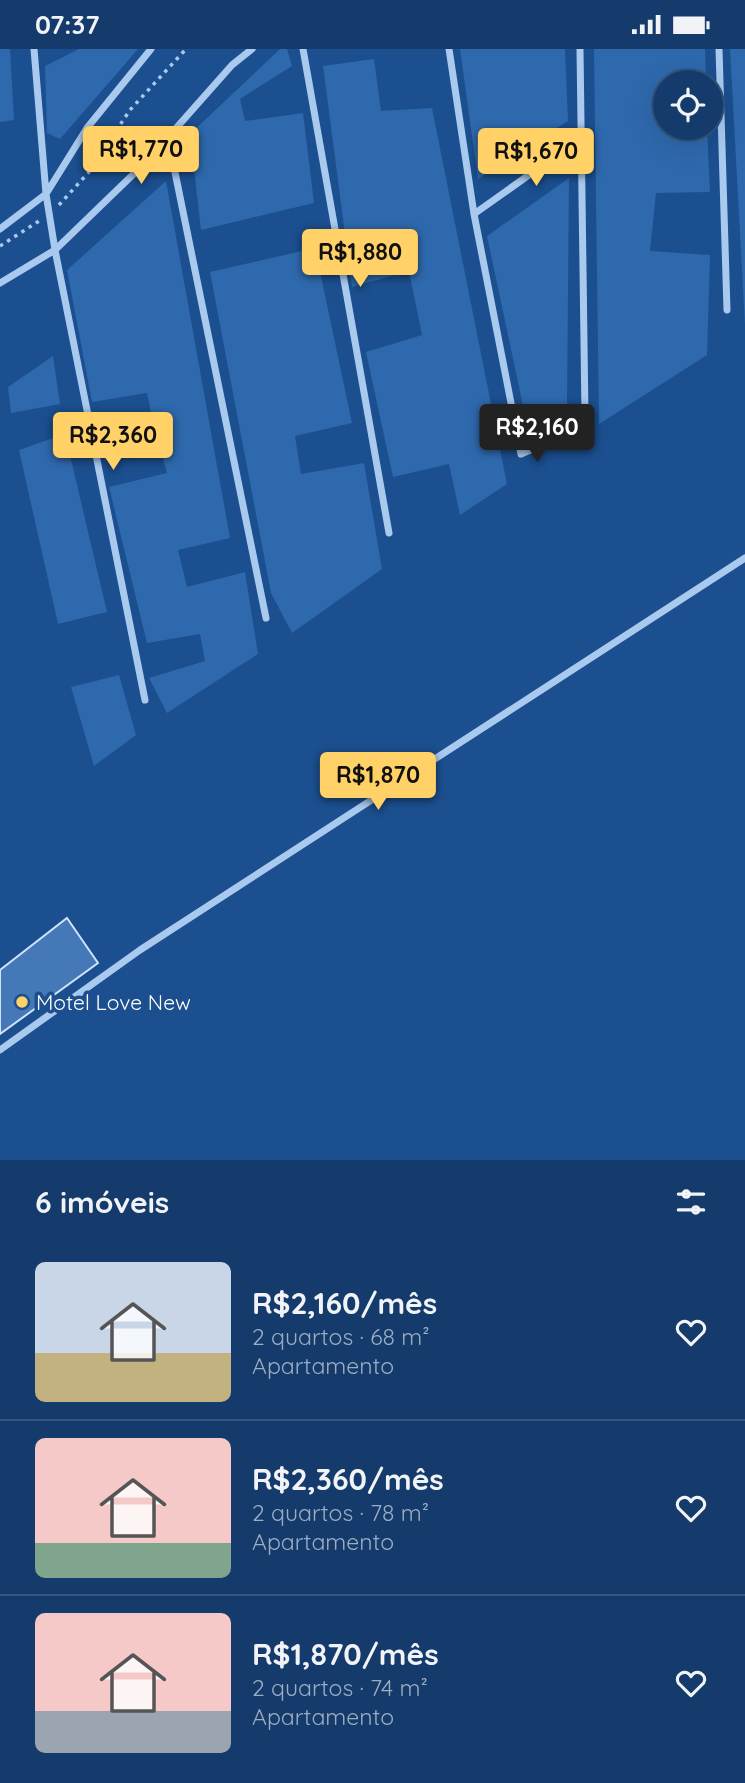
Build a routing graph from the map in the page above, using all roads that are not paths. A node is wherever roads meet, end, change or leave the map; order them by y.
1 (34, 49) edge
2 (151, 49) edge
3 (252, 49) edge
4 (303, 49) edge
5 (449, 49) edge
6 (580, 49) edge
7 (719, 49) edge
8 (168, 138) junction
9 (581, 138) junction
10 (46, 194) junction
11 (474, 214) junction
12 (0, 229) edge
13 (55, 250) junction
14 (0, 283) edge
15 (727, 310) dead end
16 (389, 533) dead end
17 (745, 558) edge
18 (266, 618) dead end
19 (145, 700) dead end
20 (0, 1049) edge

1 - 10 street
2 - 10 street
3 - 8 street
4 - 16 street
5 - 11 street
6 - 9 street
7 - 15 street
8 - 13 street
8 - 18 street
9 - 11 street
9 - 11 street
10 - 12 street
10 - 13 street
13 - 14 street
13 - 19 street
17 - 20 street

